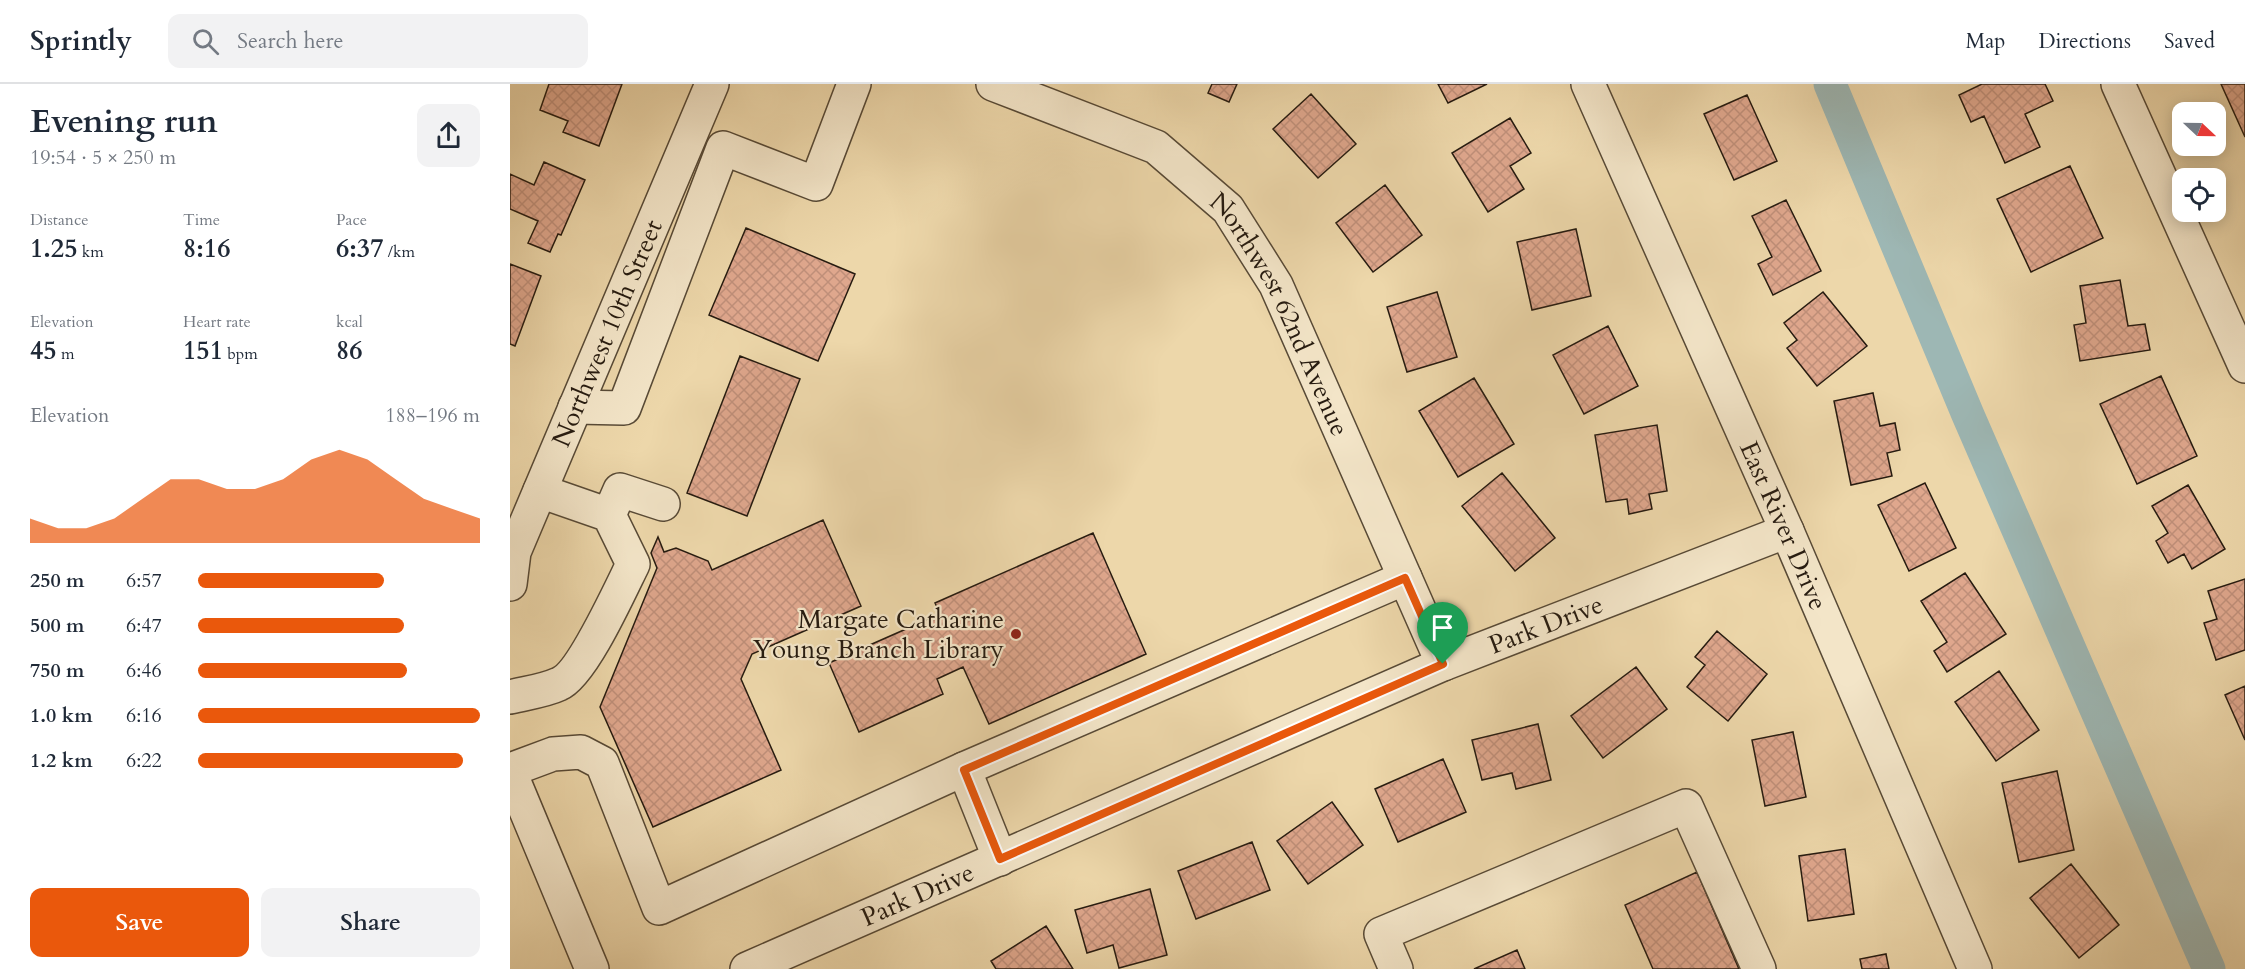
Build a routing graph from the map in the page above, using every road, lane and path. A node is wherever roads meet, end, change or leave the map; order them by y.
1 (712, 84) edge
2 (854, 84) edge
3 (993, 84) edge
4 (1588, 84) edge
5 (2118, 84) edge
6 (690, 135) junction
7 (723, 148) junction
8 (2245, 366) edge
9 (575, 407) junction
10 (540, 491) junction
11 (663, 504) dead end
12 (609, 515) junction
13 (1787, 531) junction
14 (1405, 578) junction
15 (510, 584) edge
16 (1443, 664) junction
17 (510, 697) edge
18 (964, 770) junction
19 (510, 771) edge
20 (1000, 859) junction
21 (779, 963) edge
22 (592, 969) edge
23 (747, 969) edge
24 (1396, 969) edge
25 (1759, 969) edge
26 (1975, 969) edge

1 - 6 street, Northwest 10th Street
2 - 7 street
3 - 14 street, Northwest 62nd Avenue
4 - 13 street, East River Drive
5 - 8 street
6 - 7 street
6 - 9 street, Northwest 10th Street
7 - 9 street
9 - 10 street, Northwest 10th Street
10 - 12 street
10 - 15 street, Northwest 10th Street
11 - 12 street
12 - 17 street
13 - 16 street, Park Drive
13 - 26 street, East River Drive
14 - 16 street, Northwest 62nd Avenue
14 - 18 street
16 - 20 street, Park Drive
18 - 19 street
18 - 20 street
19 - 22 street
20 - 21 street, Park Drive
21 - 23 street, Park Drive
24 - 25 street

